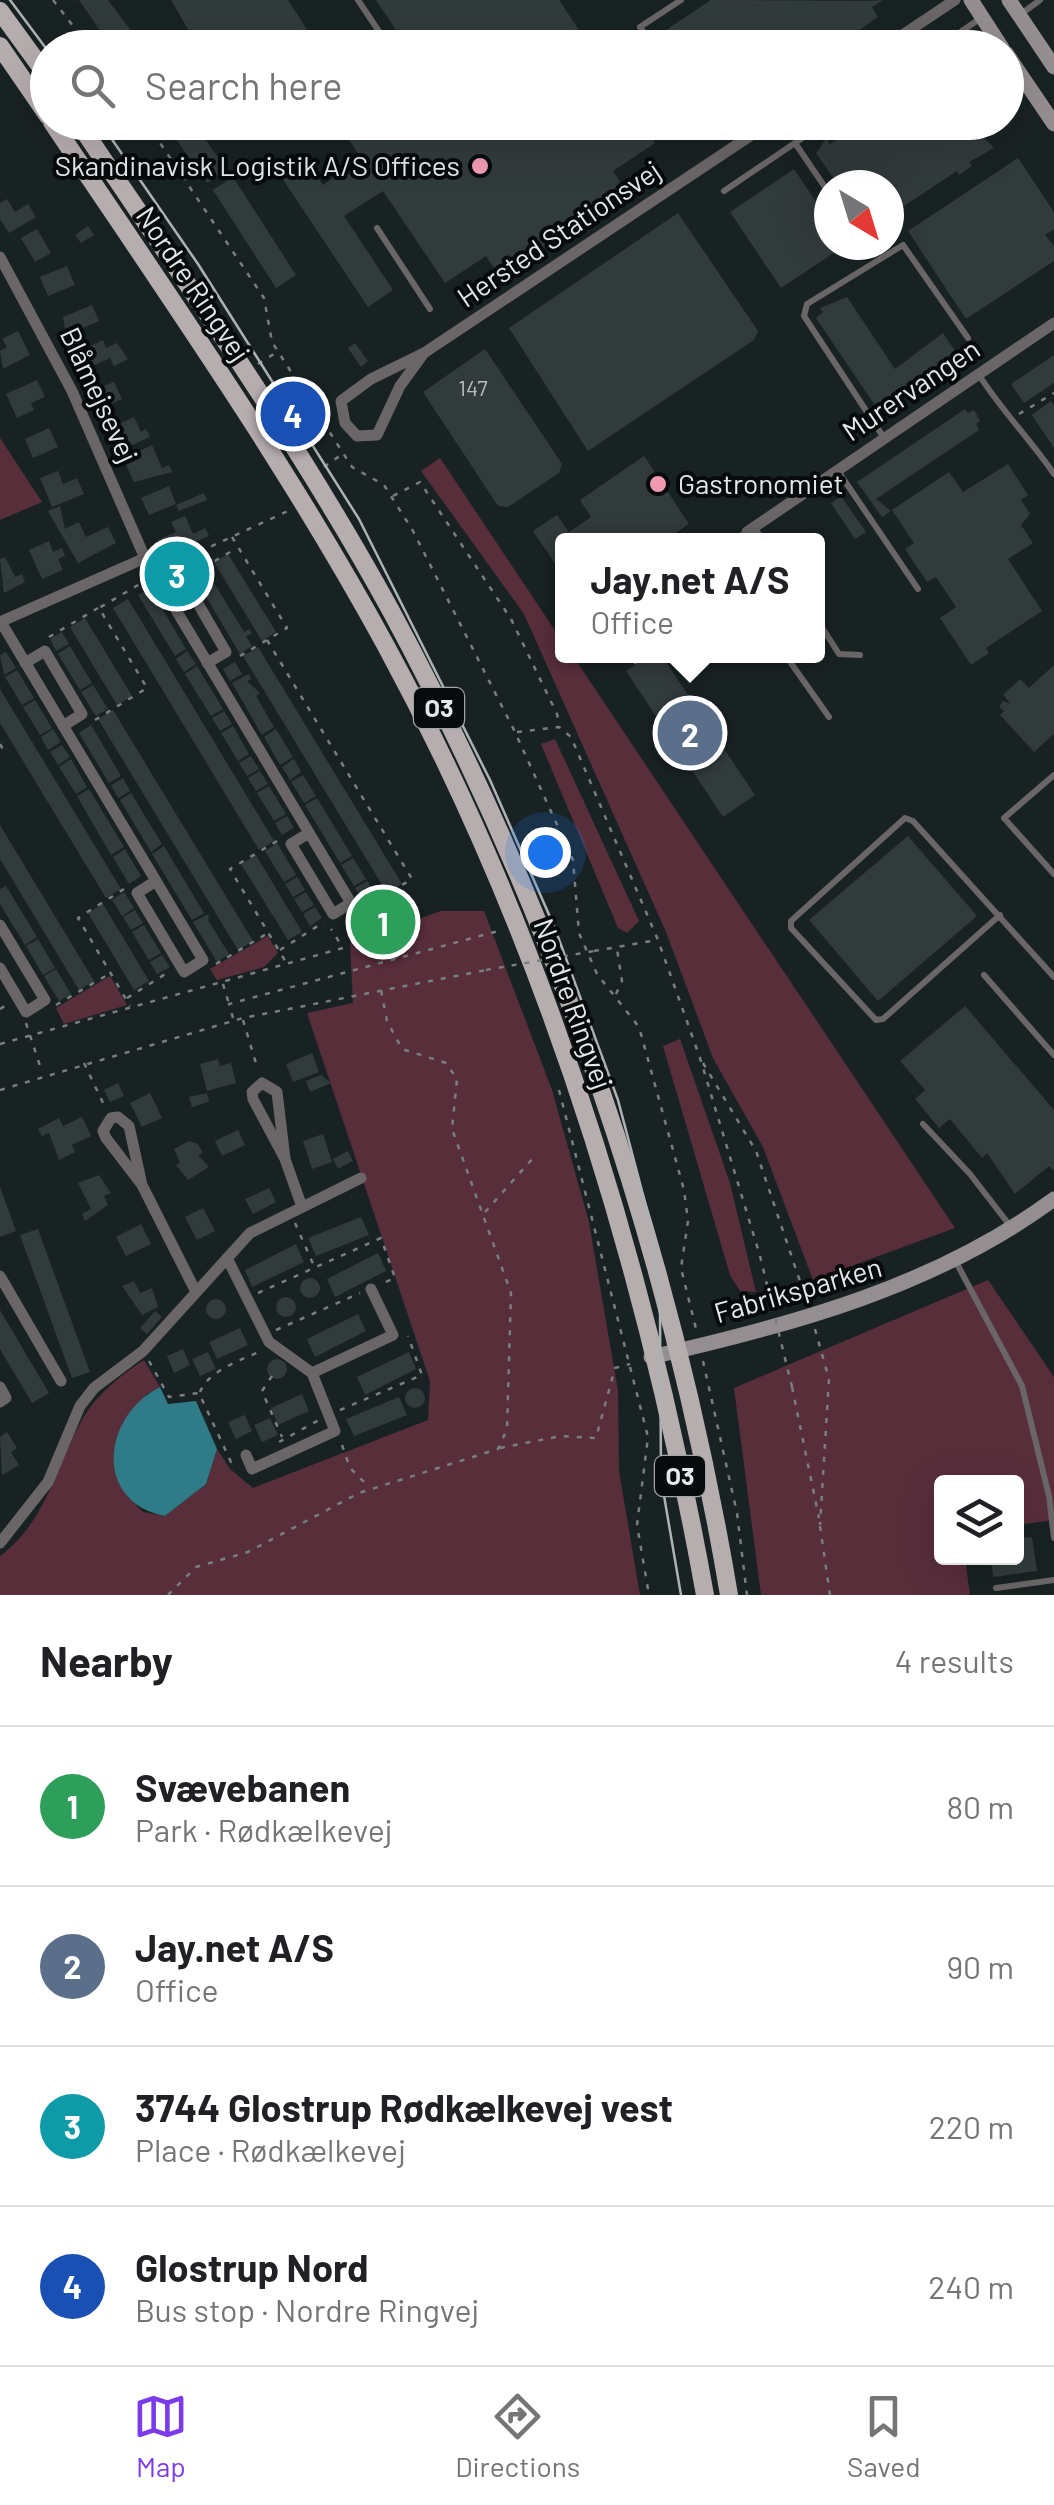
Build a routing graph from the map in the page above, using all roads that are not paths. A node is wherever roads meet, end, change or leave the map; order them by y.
1 (358, 0) edge
2 (681, 0) edge
3 (954, 0) edge
4 (971, 0) edge
5 (1009, 0) edge
6 (1040, 0) edge
7 (0, 10) edge
8 (1019, 15) junction
9 (982, 17) junction
10 (378, 30) edge
11 (642, 30) edge
12 (910, 30) edge
13 (963, 30) edge
14 (991, 30) edge
15 (1010, 30) edge
16 (0, 46) edge
17 (30, 51) edge
18 (1054, 67) edge
19 (1024, 79) edge
20 (30, 90) edge
21 (1054, 124) edge
22 (64, 140) edge
23 (90, 140) edge
24 (744, 140) edge
25 (799, 140) edge
26 (795, 143) junction
27 (814, 171) edge
28 (724, 192) dead end
29 (377, 228) dead end
30 (0, 257) edge
31 (430, 309) dead end
32 (1054, 323) edge
33 (968, 338) dead end
34 (424, 353) junction
35 (978, 374) junction
36 (884, 438) junction
37 (838, 470) junction
38 (1054, 474) edge
39 (751, 530) junction
40 (746, 533) edge
41 (755, 533) edge
42 (145, 558) junction
43 (918, 590) dead end
44 (167, 595) junction
45 (0, 622) edge
46 (825, 633) edge
47 (860, 655) dead end
48 (23, 658) junction
49 (791, 663) edge
50 (210, 668) junction
51 (829, 717) dead end
52 (66, 731) junction
53 (1054, 775) edge
54 (306, 829) junction
55 (1054, 874) edge
56 (154, 877) junction
57 (1000, 915) junction
58 (0, 925) edge
59 (0, 968) edge
60 (984, 976) dead end
61 (1054, 977) edge
62 (1054, 1055) edge
63 (262, 1082) road end
64 (923, 1124) dead end
65 (362, 1178) dead end
66 (142, 1185) junction
67 (1053, 1200) edge
68 (296, 1210) junction
69 (1012, 1228) junction
70 (227, 1258) junction
71 (956, 1261) junction
72 (2, 1284) edge
73 (371, 1289) road end
74 (196, 1292) junction
75 (679, 1351) junction
76 (652, 1357) junction
77 (312, 1373) junction
78 (61, 1381) dead end
79 (0, 1387) edge
80 (0, 1402) edge
81 (246, 1455) road end
82 (1054, 1538) edge
83 (0, 1543) edge
84 (1054, 1580) edge
85 (996, 1588) dead end
86 (705, 1595) edge
87 (729, 1595) edge

1 - 10 lane
2 - 11 lane
3 - 12 street
4 - 9 street
5 - 8 street
6 - 8 lane
7 - 17 main road
8 - 15 street
8 - 18 street
9 - 13 lane
9 - 14 street
16 - 20 main road
19 - 21 street
22 - 76 main road, Nordre Ringvej / O3
23 - 75 main road, Nordre Ringvej / O3
24 - 34 street, Hersted Stationsvej
25 - 26 lane
26 - 27 lane
26 - 28 lane
29 - 31 lane
30 - 42 street, Blåmejsevej
32 - 35 street, Murervangen
33 - 36 lane
34 - 34 street, Hersted Stationsvej
35 - 36 street, Murervangen
35 - 38 lane
36 - 37 street, Murervangen
37 - 39 street, Murervangen
37 - 43 lane
39 - 40 lane
39 - 41 lane
42 - 44 street, Blåmejsevej
42 - 45 street
44 - 50 street, Blåmejsevej
44 - 50 street
45 - 48 street
46 - 47 lane
48 - 52 street
48 - 52 street
49 - 51 lane
50 - 54 street, Blåmejsevej
52 - 56 street
53 - 55 lane
54 - 54 street, Blåmejsevej
56 - 56 street
57 - 57 lane
57 - 61 lane
58 - 59 street
60 - 62 lane
63 - 68 street
64 - 69 lane
65 - 68 street
66 - 66 street
66 - 74 street
67 - 69 street, Fabriksparken
68 - 70 street
69 - 71 street, Fabriksparken
70 - 74 street
70 - 77 street
71 - 75 street, Fabriksparken
71 - 82 lane
72 - 78 street
73 - 77 street
74 - 83 street
75 - 76 street, Fabriksparken
75 - 87 main road, Nordre Ringvej / O3
76 - 86 main road, Nordre Ringvej / O3
77 - 81 street
79 - 80 street
84 - 85 lane

